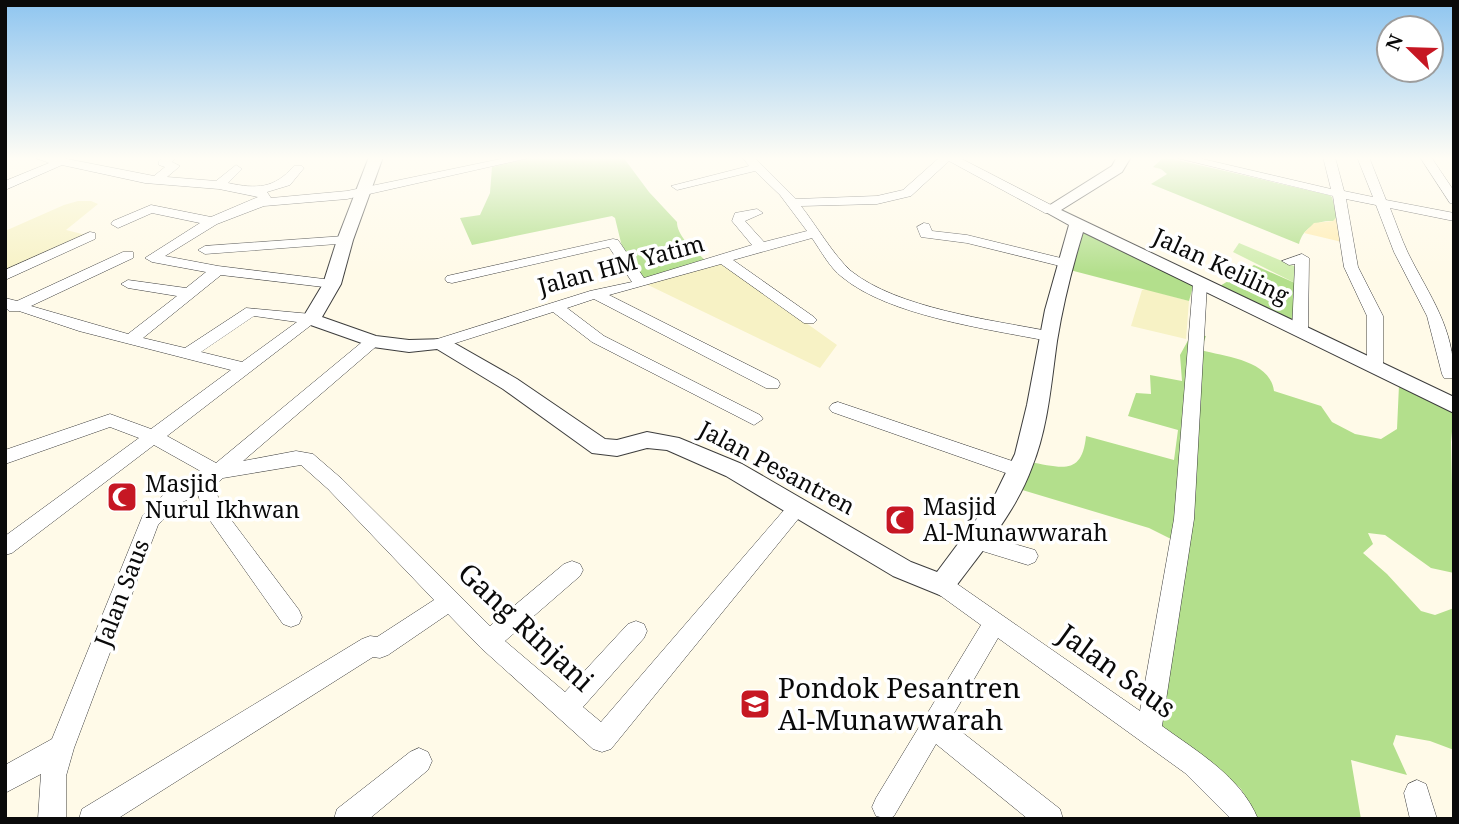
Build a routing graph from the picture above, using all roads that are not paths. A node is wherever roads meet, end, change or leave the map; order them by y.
1 (253, 195) edge
2 (261, 195) edge
3 (340, 195) edge
4 (361, 195) edge
5 (786, 195) edge
6 (896, 195) edge
7 (1022, 195) edge
8 (1074, 195) edge
9 (1339, 195) edge
10 (1346, 195) edge
11 (1379, 195) edge
12 (258, 197) junction
13 (793, 203) junction
14 (1382, 203) junction
15 (1050, 210) junction
16 (757, 213) dead end
17 (1454, 217) edge
18 (212, 221) junction
19 (118, 224) dead end
20 (1077, 225) junction
21 (923, 227) dead end
22 (815, 234) junction
23 (90, 236) dead end
24 (345, 240) junction
25 (762, 248) junction
26 (205, 250) dead end
27 (128, 255) dead end
28 (724, 260) junction
29 (1289, 261) dead end
30 (1064, 263) junction
31 (218, 270) junction
32 (5, 276) edge
33 (452, 279) dead end
34 (128, 284) dead end
35 (332, 284) junction
36 (641, 284) junction
37 (1200, 284) junction
38 (189, 293) junction
39 (595, 294) junction
40 (555, 306) junction
41 (9, 307) edge
42 (1435, 316) junction
43 (312, 319) junction
44 (1454, 319) edge
45 (809, 320) dead end
46 (1300, 331) junction
47 (1048, 336) junction
48 (130, 340) junction
49 (373, 341) junction
50 (440, 343) junction
51 (187, 354) junction
52 (1375, 366) junction
53 (243, 368) junction
54 (1450, 374) dead end
55 (772, 384) dead end
56 (1454, 405) edge
57 (838, 408) dead end
58 (754, 419) dead end
59 (154, 437) junction
60 (5, 457) edge
61 (1020, 471) junction
62 (211, 478) junction
63 (798, 506) junction
64 (974, 540) junction
65 (5, 547) edge
66 (1027, 556) dead end
67 (572, 570) dead end
68 (942, 585) junction
69 (450, 601) junction
70 (291, 617) dead end
71 (995, 622) junction
72 (636, 631) dead end
73 (489, 641) junction
74 (566, 708) junction
75 (934, 727) junction
76 (1150, 731) junction
77 (61, 748) junction
78 (419, 761) dead end
79 (5, 779) edge
80 (1417, 793) dead end
81 (885, 807) dead end
82 (52, 819) edge
83 (92, 819) edge
84 (347, 819) edge
85 (1050, 819) edge
86 (1245, 819) edge
87 (1424, 819) edge

1 - 12 street
2 - 12 street
3 - 12 street
4 - 24 street
5 - 13 street
6 - 13 street
7 - 15 street
8 - 15 street
9 - 52 street
10 - 14 street
11 - 14 street
12 - 18 street
13 - 22 street
14 - 17 street
14 - 42 street
15 - 20 street, Jalan Keliling
16 - 25 street
18 - 19 street
18 - 31 street
20 - 30 street
20 - 37 street, Jalan Keliling
21 - 30 street
22 - 25 street, Jalan HM Yatim
22 - 47 street
23 - 32 street
24 - 26 street
24 - 35 street
25 - 28 street, Jalan HM Yatim
27 - 41 street
28 - 36 street, Jalan HM Yatim
28 - 45 street
29 - 46 street
30 - 47 street
31 - 35 street
31 - 38 street
33 - 36 street
34 - 38 street
35 - 43 street
36 - 39 street, Jalan HM Yatim
37 - 46 street, Jalan Keliling
37 - 76 street
38 - 48 street
39 - 40 street, Jalan HM Yatim
39 - 55 street
40 - 50 street, Jalan HM Yatim
40 - 58 street
41 - 48 street
42 - 44 street
42 - 54 street
43 - 49 street
43 - 51 street
43 - 53 street
46 - 52 street, Jalan Keliling
47 - 61 street
48 - 51 street
49 - 50 street
49 - 62 street, Jalan Saus
50 - 63 street, Jalan Pesantren
51 - 53 street
52 - 56 street, Jalan Keliling
53 - 59 street
57 - 61 street
59 - 60 street
59 - 62 street
59 - 65 street
61 - 64 street
62 - 69 street, Gang Rinjani
62 - 70 street
62 - 77 street, Jalan Saus
63 - 68 street, Jalan Pesantren
63 - 74 street, Gang Rinjani
64 - 66 street
64 - 68 street
67 - 73 street
68 - 71 street, Jalan Saus
69 - 73 street, Gang Rinjani
69 - 83 street
71 - 75 street
71 - 76 street, Jalan Saus
72 - 74 street
73 - 74 street, Gang Rinjani
75 - 81 street
75 - 85 street
76 - 86 street, Jalan Saus
77 - 79 street
77 - 82 street, Jalan Saus
78 - 84 street
80 - 87 street

